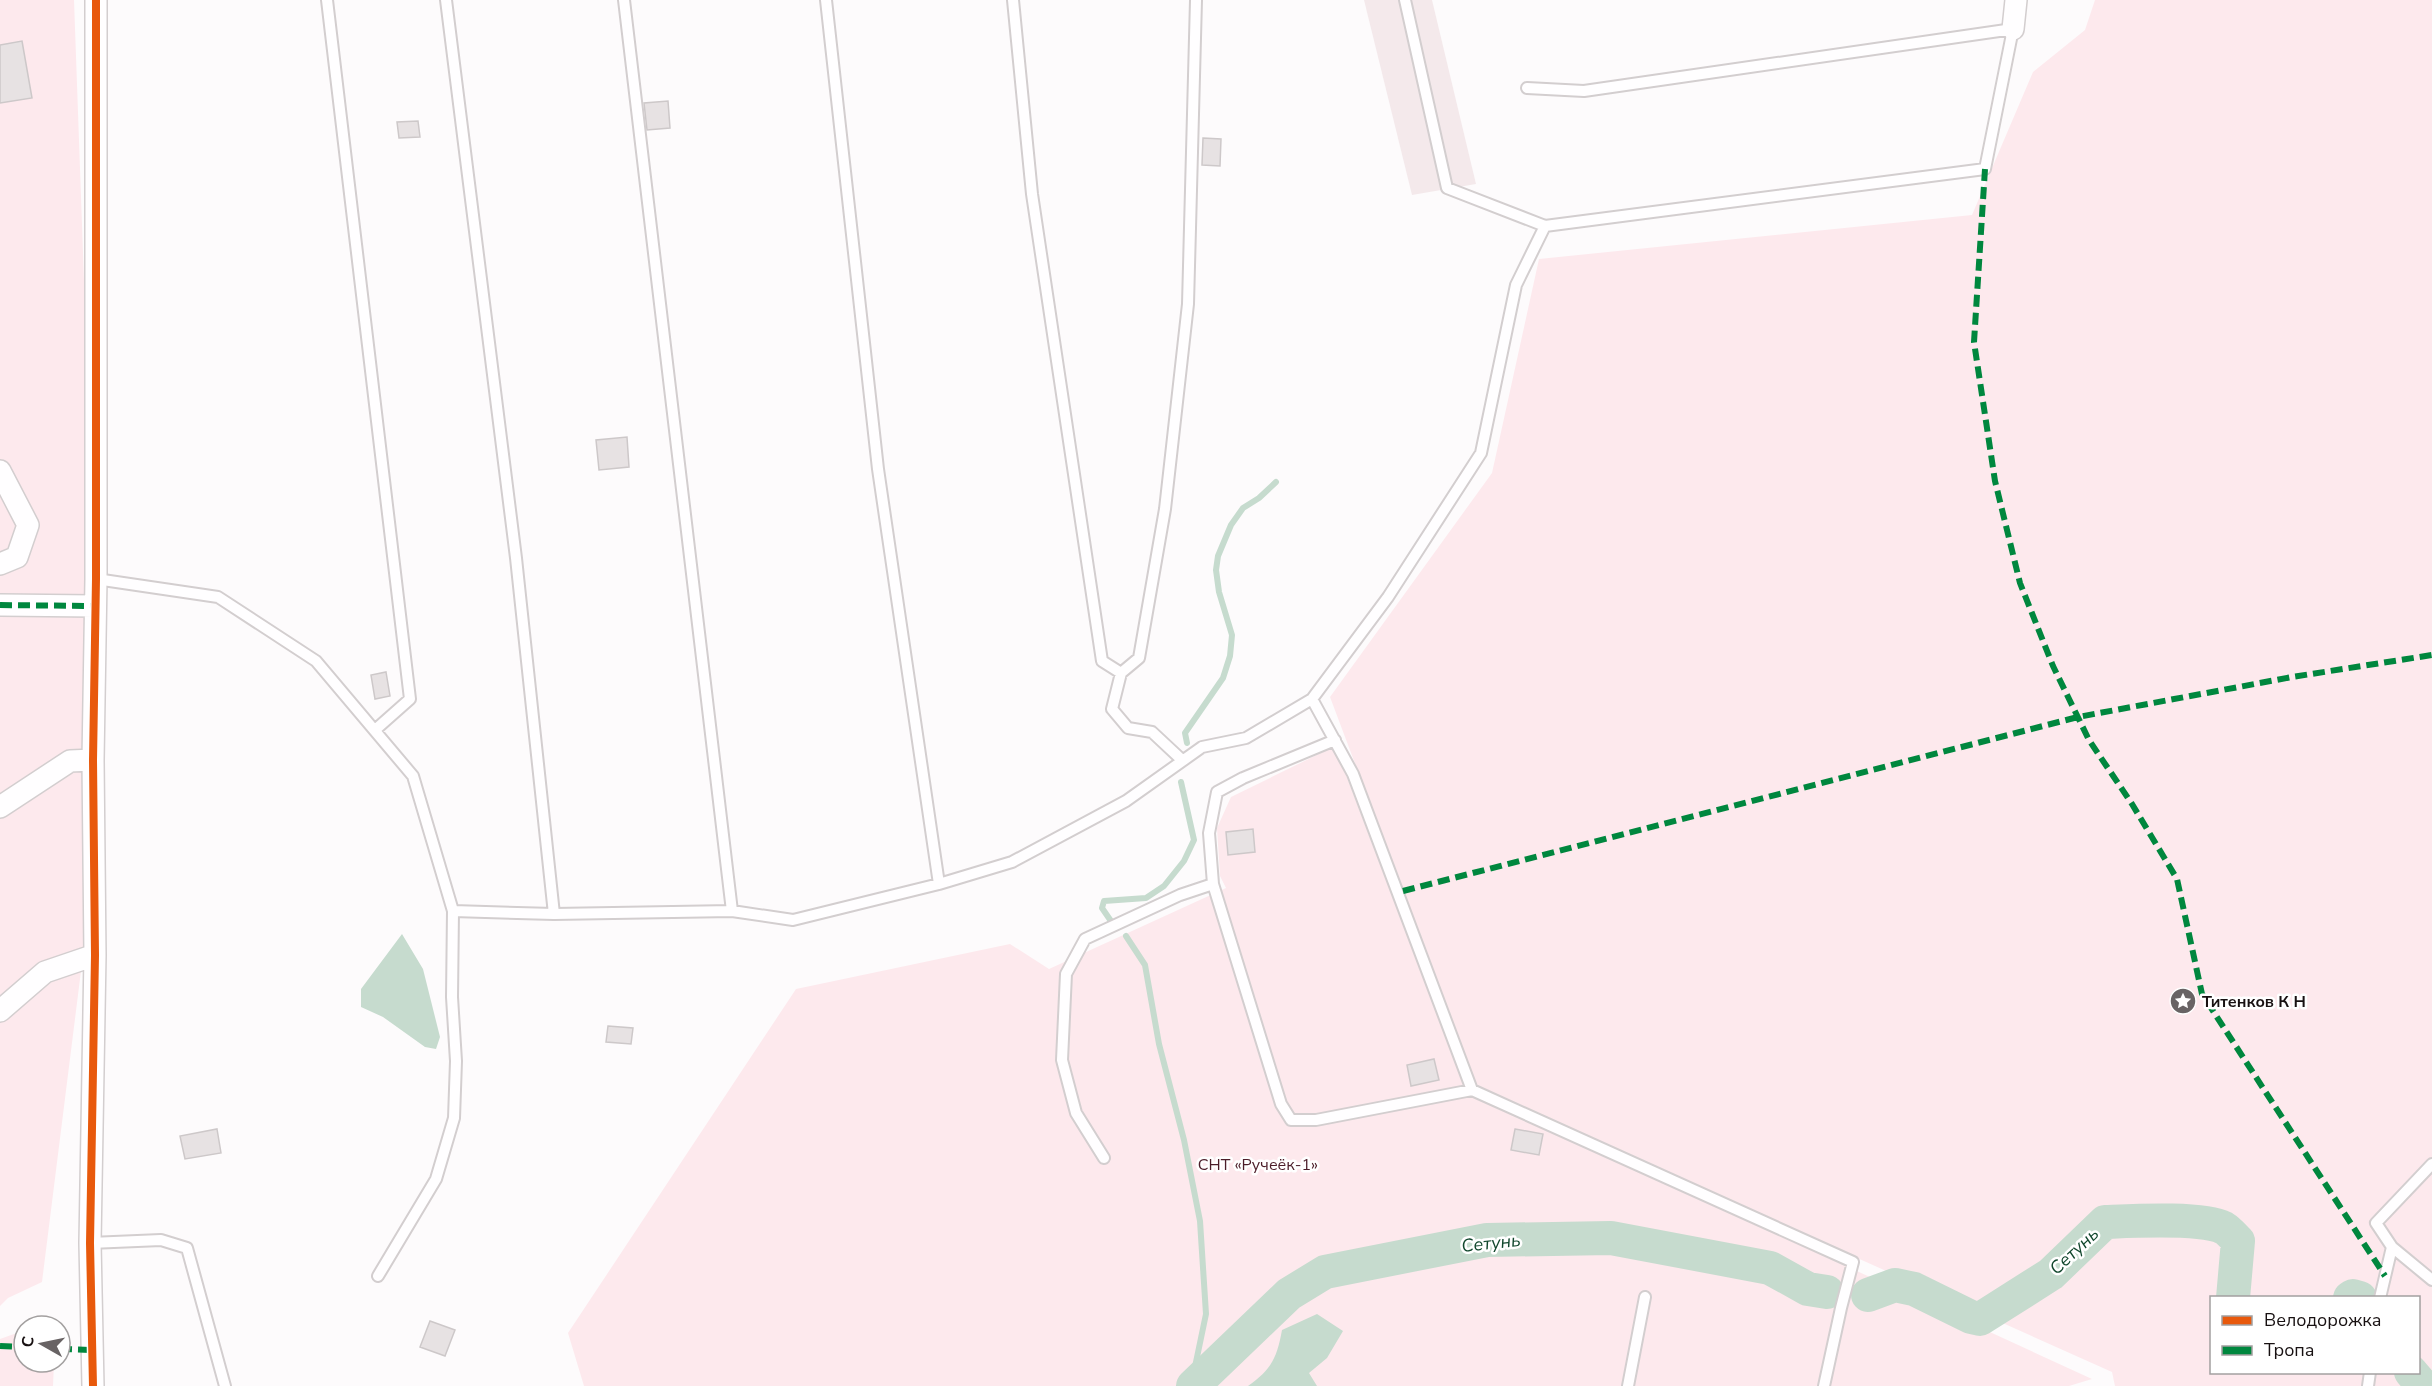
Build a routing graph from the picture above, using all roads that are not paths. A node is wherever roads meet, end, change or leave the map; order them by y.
1 (96, 0) edge
2 (327, 0) edge
3 (446, 0) edge
4 (624, 0) edge
5 (826, 0) edge
6 (1013, 0) edge
7 (1196, 0) edge
8 (1405, 0) edge
9 (2016, 0) edge
10 (2013, 29) junction
11 (1527, 88) dead end
12 (1545, 226) junction
13 (0, 471) edge
14 (0, 564) edge
15 (96, 579) junction
16 (0, 605) edge
17 (95, 606) junction
18 (1121, 673) junction
19 (1312, 699) junction
20 (375, 730) junction
21 (1335, 740) junction
22 (93, 760) junction
23 (1182, 760) junction
24 (0, 807) edge
25 (939, 884) junction
26 (1213, 884) junction
27 (453, 911) junction
28 (732, 911) junction
29 (554, 914) junction
30 (94, 955) junction
31 (0, 1011) edge
32 (1472, 1090) junction
33 (1104, 1158) dead end
34 (2432, 1164) edge
35 (90, 1243) junction
36 (2392, 1247) junction
37 (378, 1276) dead end
38 (2432, 1280) edge
39 (2380, 1296) edge
40 (1645, 1297) dead end
41 (93, 1386) edge
42 (225, 1386) edge
43 (1628, 1386) edge
44 (1824, 1386) edge

1 - 15 street
2 - 20 lane
3 - 29 lane
4 - 28 lane
5 - 25 lane
6 - 18 lane
7 - 18 lane
8 - 12 lane
9 - 10 street
10 - 11 lane
10 - 12 lane
12 - 19 lane
13 - 14 street
15 - 17 street
15 - 20 lane
16 - 17 street
17 - 22 street
18 - 23 lane
19 - 21 lane
19 - 23 lane
20 - 27 lane
21 - 26 lane
21 - 32 lane
22 - 24 street
22 - 30 street
23 - 25 lane
25 - 28 lane
26 - 32 lane
26 - 33 lane
27 - 29 lane
27 - 37 lane
28 - 29 lane
30 - 31 street
30 - 35 street
32 - 44 lane
34 - 36 lane
35 - 41 street
35 - 42 lane
36 - 38 lane
36 - 39 lane
40 - 43 lane

